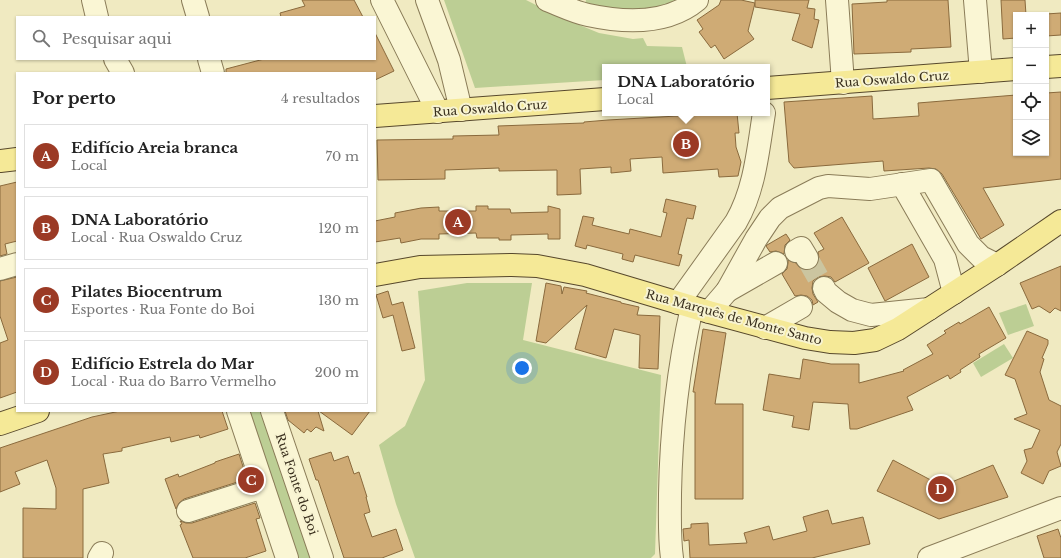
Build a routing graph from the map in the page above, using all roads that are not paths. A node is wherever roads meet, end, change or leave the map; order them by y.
1 (93, 0) edge
2 (193, 0) edge
3 (382, 0) edge
4 (427, 0) edge
5 (547, 0) edge
6 (697, 0) edge
7 (837, 0) edge
8 (974, 0) edge
9 (97, 16) edge
10 (198, 16) edge
11 (116, 60) edge
12 (209, 60) edge
13 (1061, 66) edge
14 (1049, 67) edge
15 (1013, 69) edge
16 (122, 72) edge
17 (213, 72) edge
18 (981, 72) junction
19 (843, 83) junction
20 (770, 91) edge
21 (602, 99) edge
22 (461, 110) junction
23 (438, 112) junction
24 (376, 116) edge
25 (764, 116) edge
26 (16, 159) edge
27 (0, 161) edge
28 (902, 184) junction
29 (1061, 222) edge
30 (968, 244) junction
31 (945, 259) junction
32 (776, 263) dead end
33 (16, 264) edge
34 (997, 266) junction
35 (0, 269) edge
36 (376, 275) edge
37 (727, 291) junction
38 (824, 292) tunnel mouth
39 (954, 293) junction
40 (801, 307) dead end
41 (693, 308) junction
42 (929, 309) junction
43 (765, 328) junction
44 (35, 412) edge
45 (238, 412) edge
46 (272, 412) edge
47 (0, 424) edge
48 (263, 487) junction
49 (1061, 508) edge
50 (188, 511) dead end
51 (281, 556) edge
52 (322, 558) edge
53 (672, 558) edge
54 (929, 558) edge

1 - 9 street
2 - 10 street
3 - 23 street
4 - 22 street
5 - 6 street
7 - 19 street
8 - 18 street
11 - 16 street
12 - 17 street
13 - 14 main road
15 - 18 main road, Rua Oswaldo Cruz
18 - 19 main road, Rua Oswaldo Cruz
19 - 20 main road, Rua Oswaldo Cruz
21 - 22 main road, Rua Oswaldo Cruz
22 - 23 main road, Rua Oswaldo Cruz
23 - 24 main road, Rua Oswaldo Cruz
25 - 41 street
26 - 27 main road
28 - 30 street
28 - 31 street
28 - 37 street
29 - 34 main road, Rua Marquês de Monte Santo
30 - 31 street
30 - 34 street
31 - 39 street
32 - 37 street
33 - 35 street
34 - 39 main road, Rua Marquês de Monte Santo
36 - 41 main road, Rua Marquês de Monte Santo
37 - 41 street
38 - 42 street
39 - 42 main road, Rua Marquês de Monte Santo
40 - 43 street
41 - 43 main road, Rua Marquês de Monte Santo
41 - 53 street
42 - 43 main road, Rua Marquês de Monte Santo
44 - 47 main road
45 - 48 street
46 - 52 street, Rua Fonte do Boi
48 - 50 street
48 - 51 street
49 - 54 street

